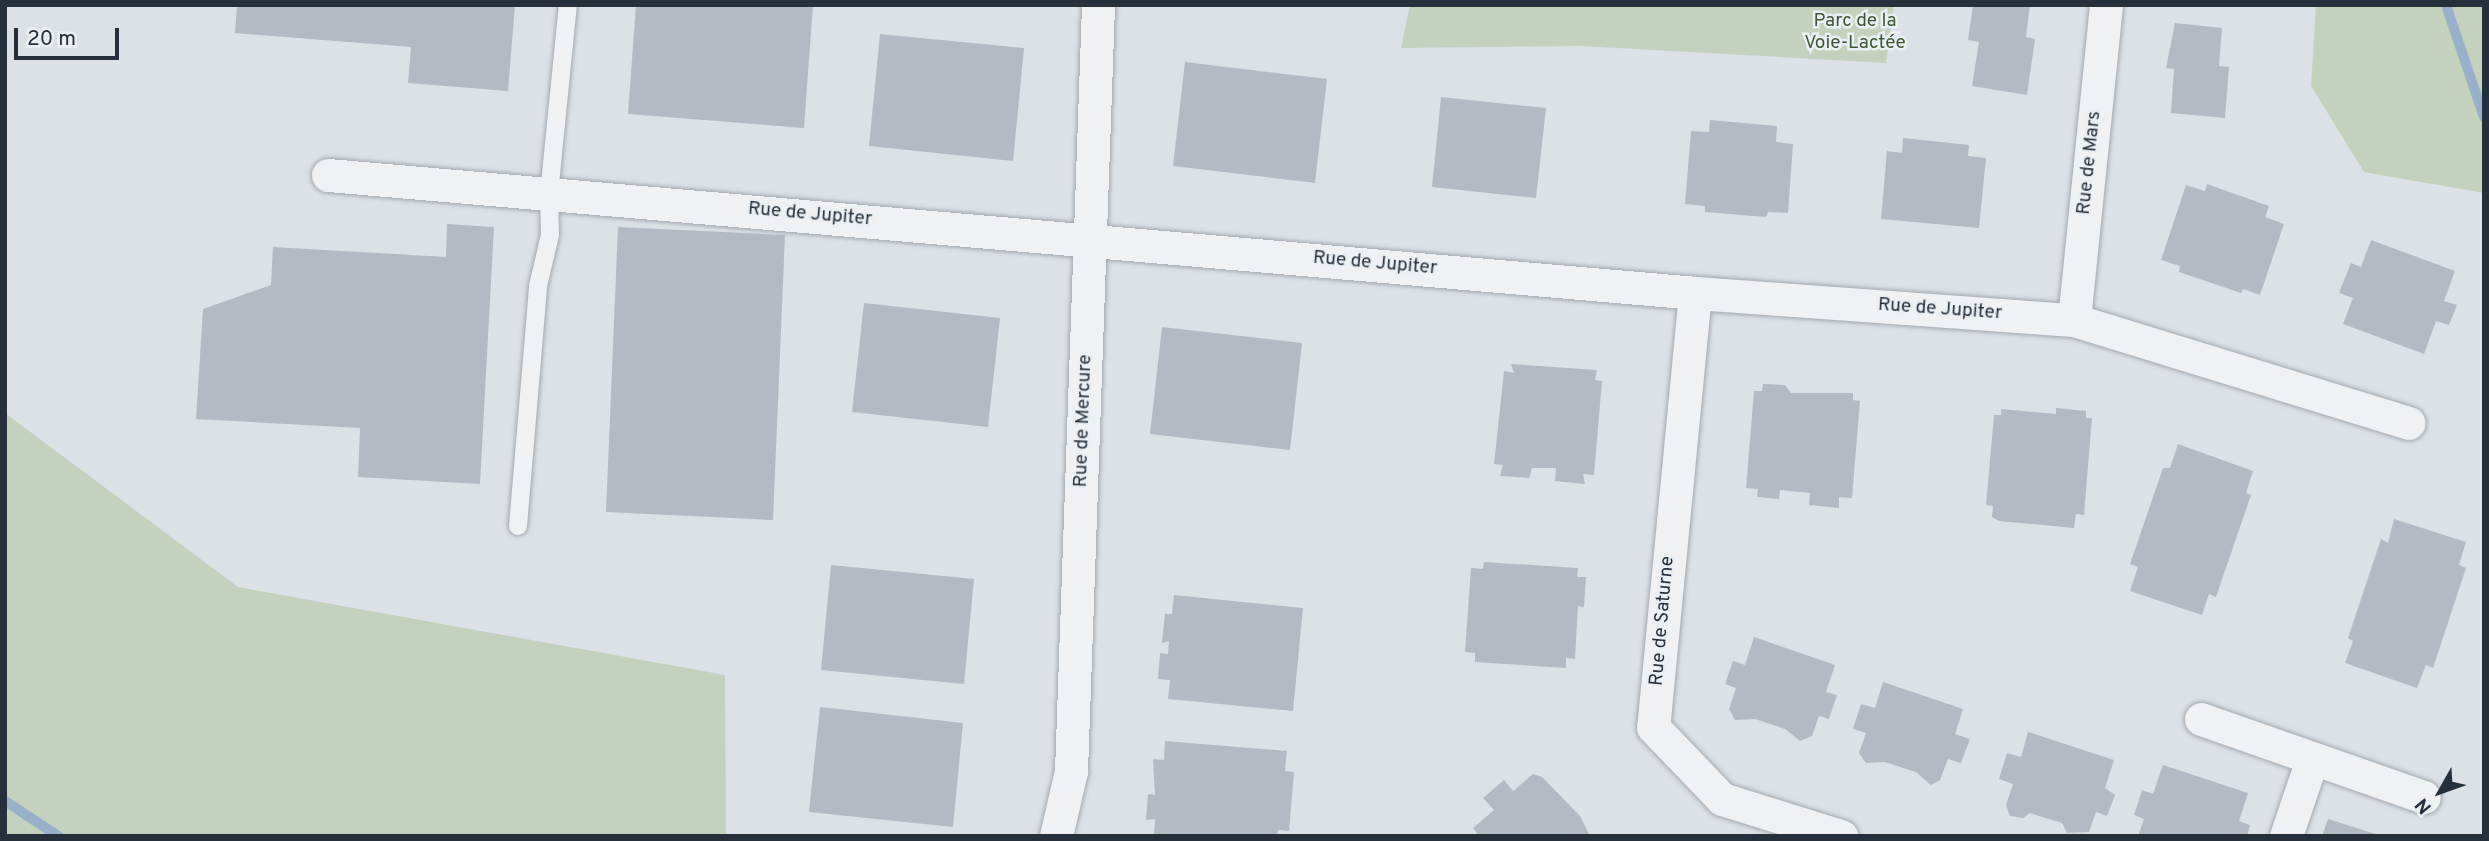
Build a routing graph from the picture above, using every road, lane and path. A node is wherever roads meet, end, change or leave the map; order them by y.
1 (568, 5) edge
2 (1098, 5) edge
3 (2106, 5) edge
4 (328, 175) dead end
5 (549, 194) junction
6 (1090, 239) junction
7 (1695, 293) junction
8 (2074, 320) junction
9 (2408, 423) dead end
10 (518, 526) dead end
11 (2201, 719) dead end
12 (2312, 759) junction
13 (2424, 797) dead end
14 (1056, 836) edge
15 (1841, 836) edge
16 (2286, 836) edge

1 - 5 lane
2 - 6 street, Rue de Mercure
3 - 8 street, Rue de Mars
4 - 5 street, Rue de Jupiter
5 - 6 street, Rue de Jupiter
5 - 10 lane
6 - 7 street, Rue de Jupiter
6 - 14 street, Rue de Mercure
7 - 8 street, Rue de Jupiter
7 - 15 street, Rue de Saturne
8 - 9 street, Rue de Jupiter
11 - 12 street
12 - 13 street
12 - 16 street

